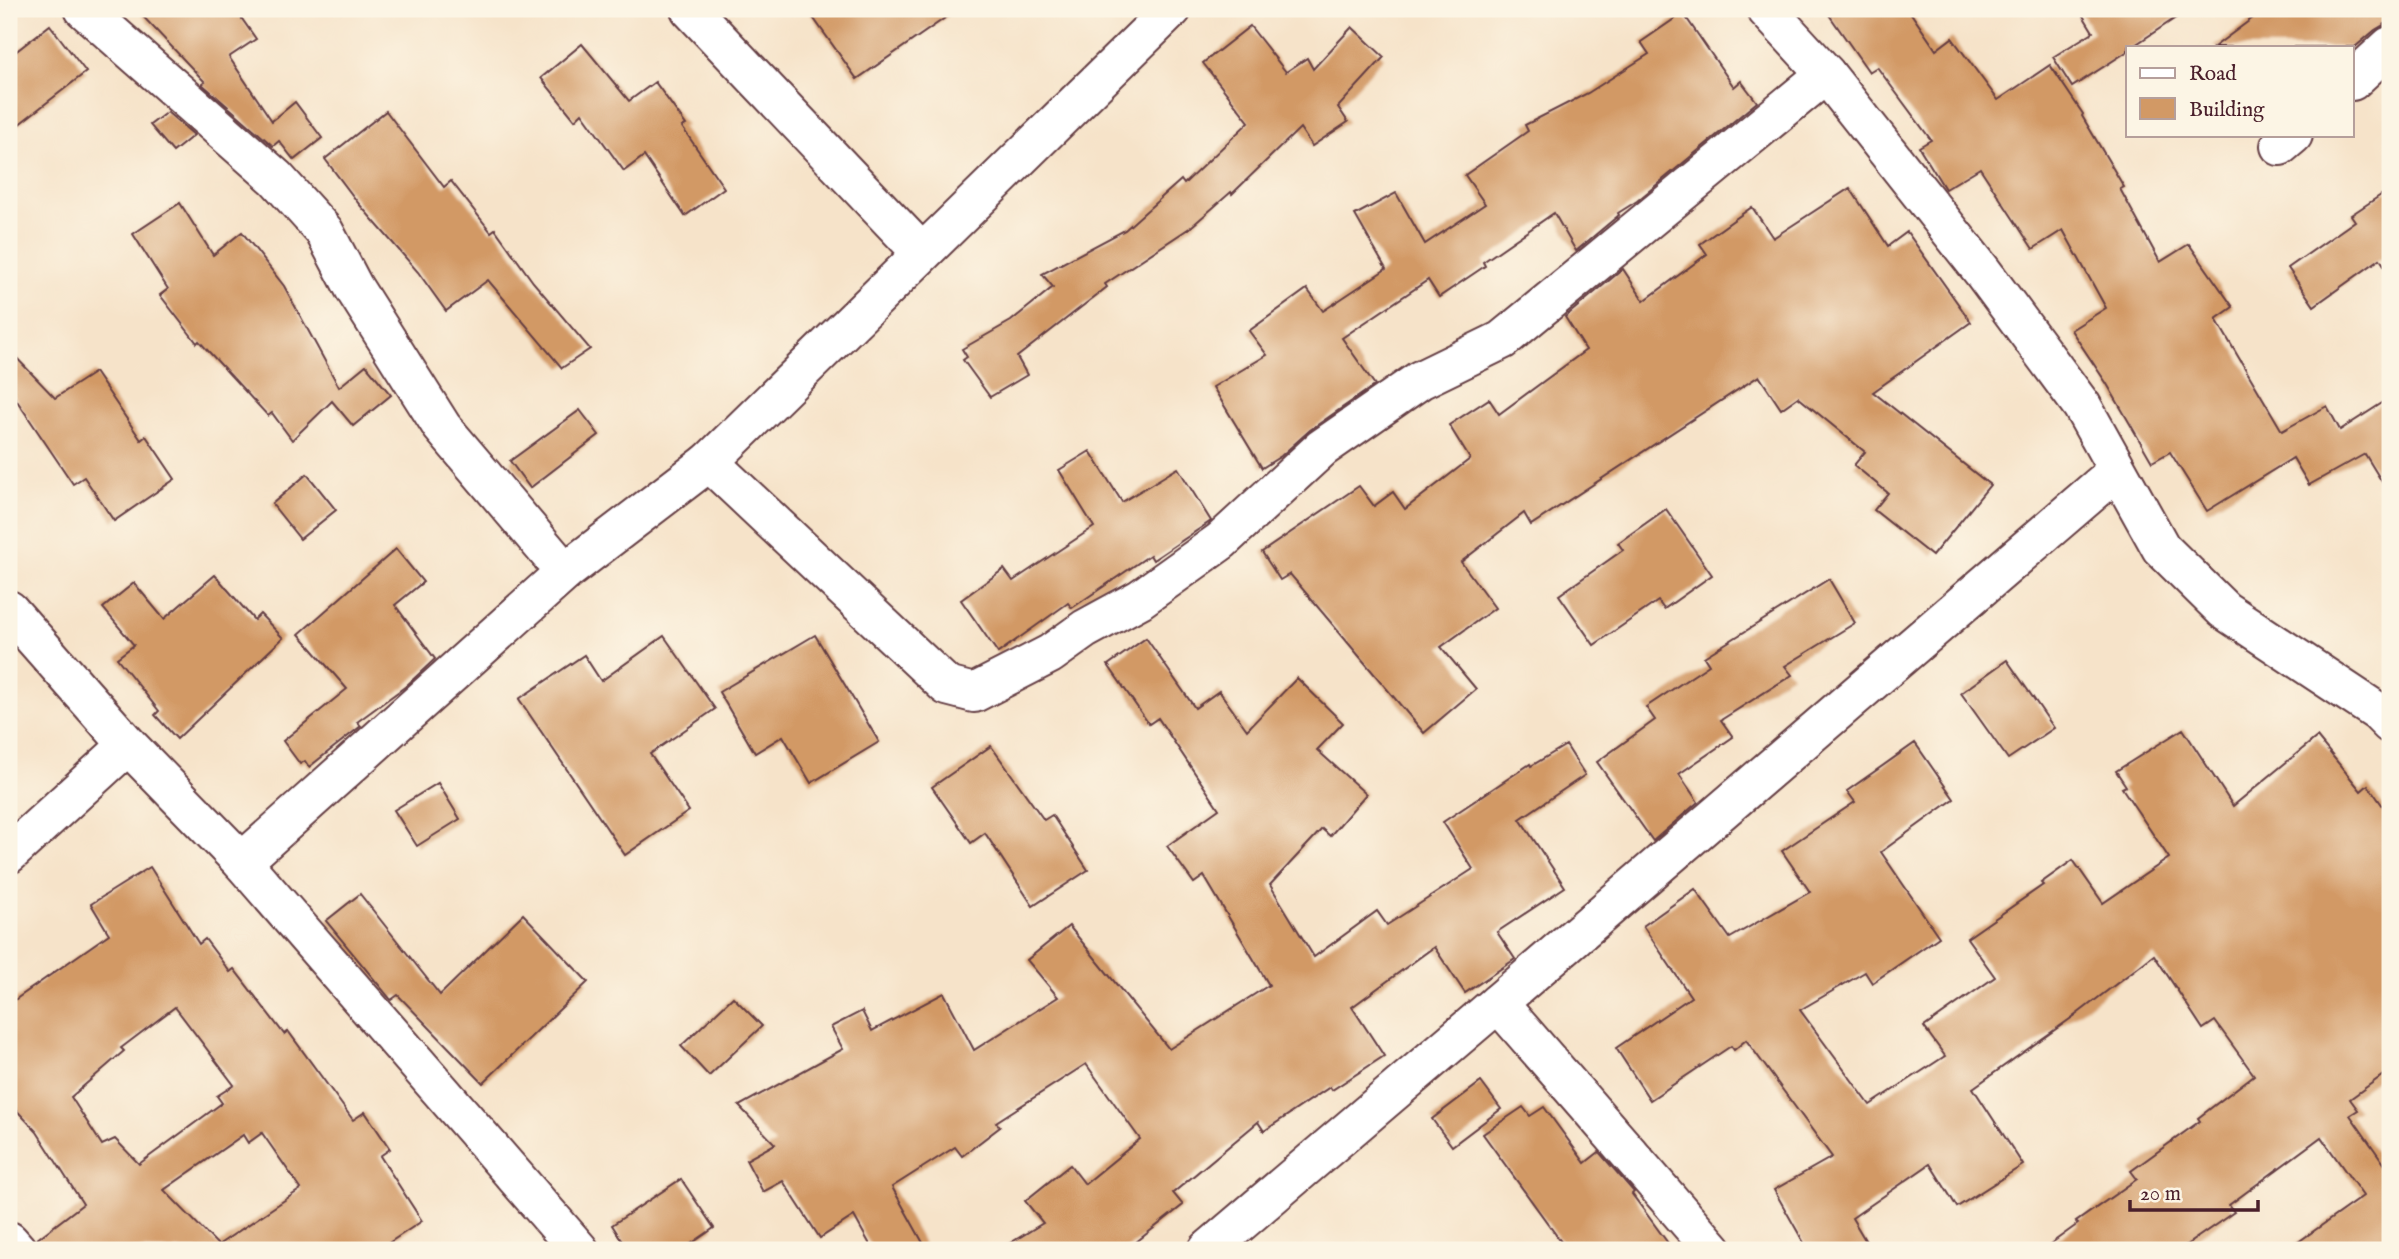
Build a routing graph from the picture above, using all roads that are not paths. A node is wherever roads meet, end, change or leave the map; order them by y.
1 (84, 9) edge
2 (690, 9) edge
3 (1172, 9) edge
4 (1766, 9) edge
5 (2390, 46) edge
6 (1826, 74) junction
7 (2354, 78) edge
8 (921, 252) junction
9 (709, 462) junction
10 (2117, 471) junction
11 (565, 572) junction
12 (9, 610) edge
13 (2390, 724) edge
14 (128, 745) junction
15 (9, 854) edge
16 (242, 862) junction
17 (1498, 1003) junction
18 (9, 1241) edge
19 (17, 1250) edge
20 (579, 1250) edge
21 (1208, 1250) edge
22 (1713, 1250) edge

1 - 11 street
2 - 8 street
3 - 8 street
4 - 6 street
5 - 7 street
6 - 9 street
6 - 10 street
8 - 9 street
9 - 11 street
10 - 13 street
10 - 17 street
11 - 16 street
12 - 14 street
14 - 15 street
14 - 16 street
16 - 20 street
17 - 21 street
17 - 22 street
18 - 19 street

